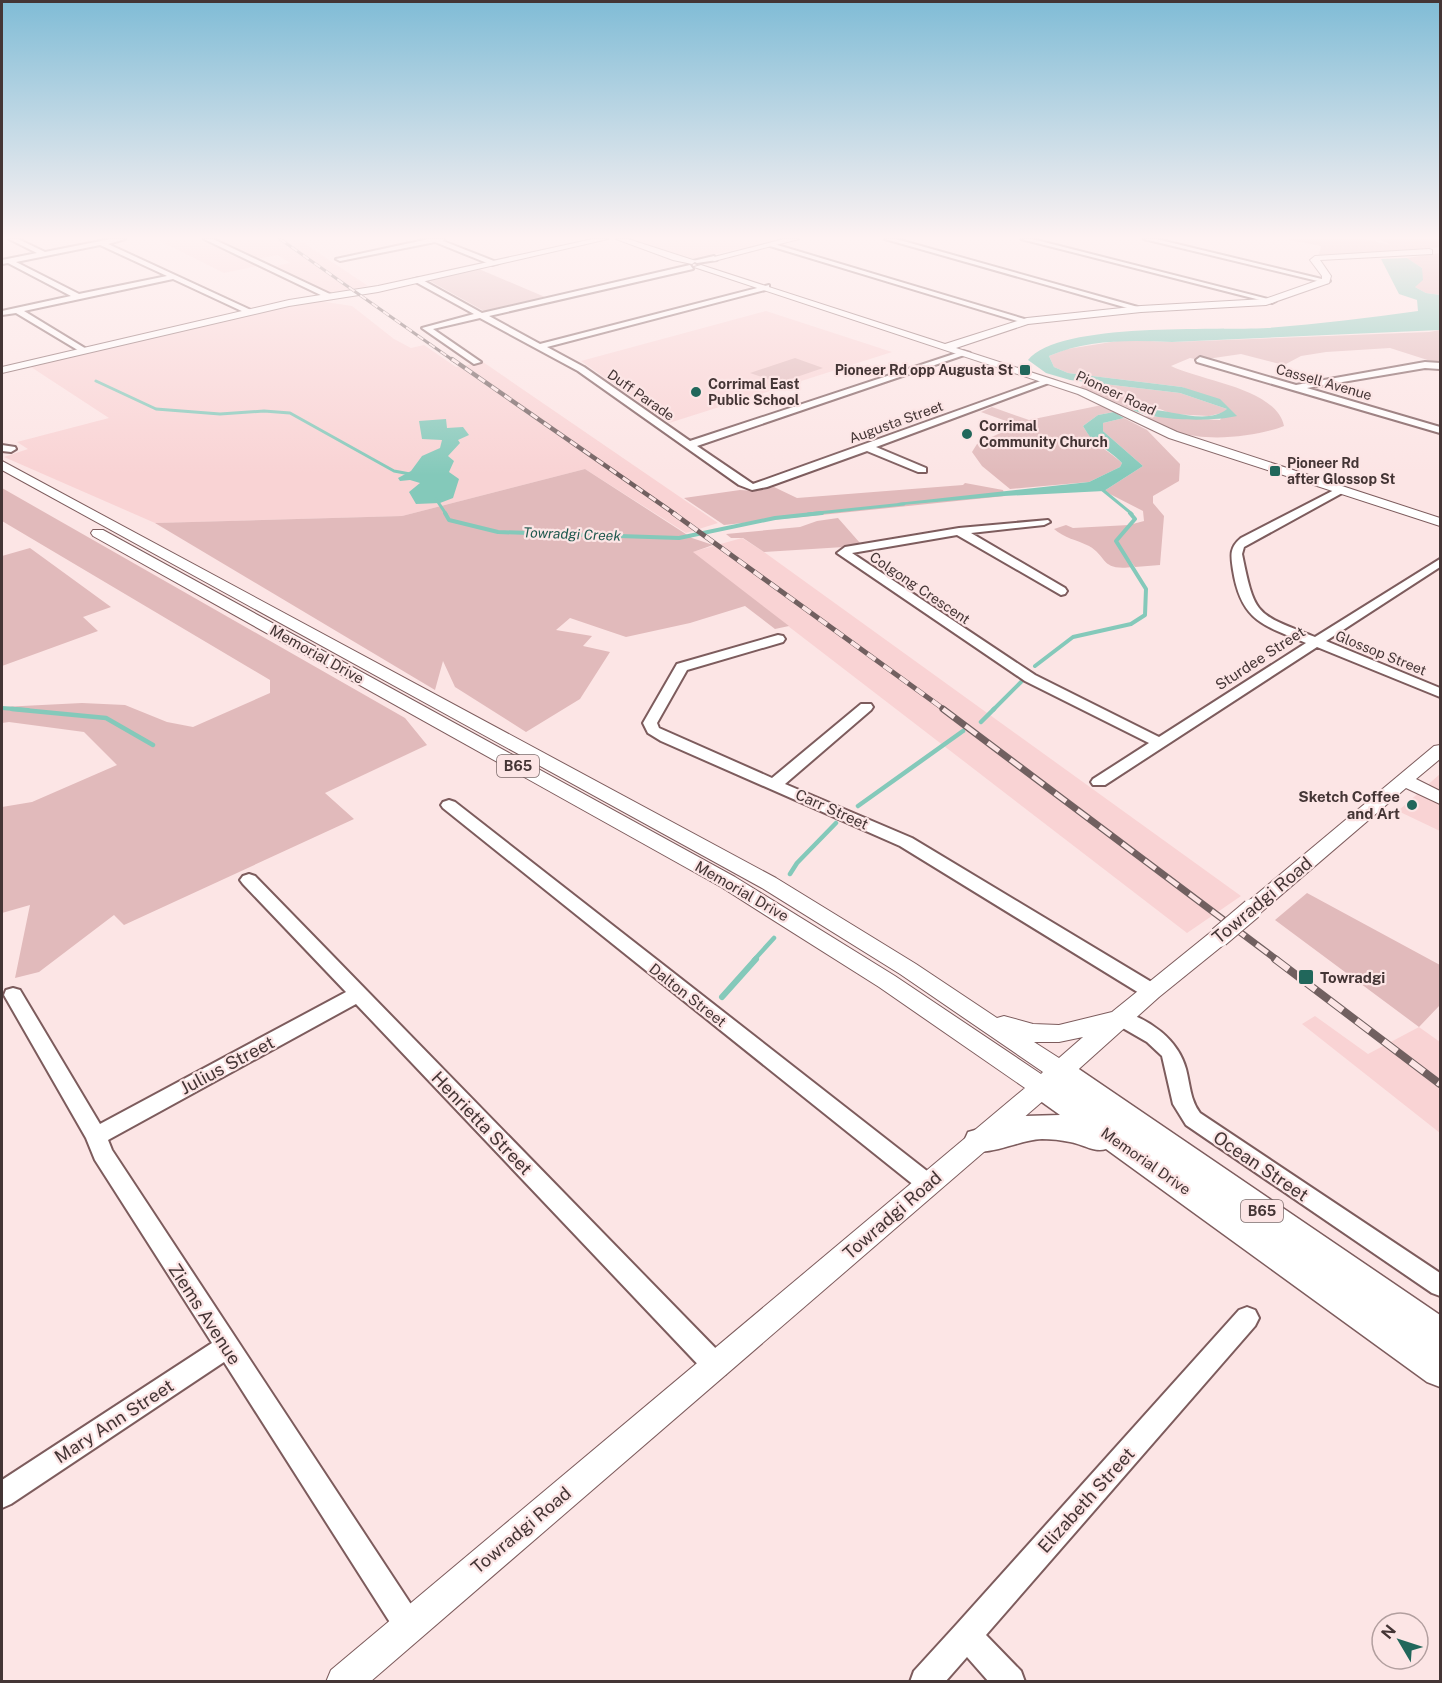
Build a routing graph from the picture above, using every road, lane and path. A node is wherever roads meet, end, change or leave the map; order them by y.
1 (30, 318) edge
2 (221, 318) edge
3 (473, 318) edge
4 (483, 318) edge
5 (649, 318) edge
6 (858, 318) edge
7 (1016, 318) edge
8 (1060, 318) edge
9 (1027, 321) junction
10 (537, 347) junction
11 (947, 347) junction
12 (84, 350) junction
13 (966, 353) junction
14 (1200, 360) dead end
15 (477, 362) dead end
16 (1440, 366) edge
17 (2, 370) edge
18 (1049, 381) junction
19 (1294, 388) junction
20 (1440, 420) edge
21 (1428, 427) junction
22 (1440, 430) edge
23 (689, 445) junction
24 (867, 447) junction
25 (5, 454) edge
26 (922, 470) dead end
27 (2, 479) edge
28 (752, 487) joint
29 (1340, 490) junction
30 (1044, 522) dead end
31 (1440, 522) edge
32 (959, 531) junction
33 (1440, 562) edge
34 (1061, 591) dead end
35 (778, 639) dead end
36 (1315, 641) junction
37 (1440, 693) edge
38 (866, 707) dead end
39 (1160, 743) junction
40 (1440, 750) edge
41 (1403, 780) junction
42 (1099, 782) dead end
43 (776, 784) junction
44 (1440, 798) edge
45 (449, 805) dead end
46 (249, 880) dead end
47 (1151, 991) junction
48 (358, 994) junction
49 (13, 995) dead end
50 (948, 996) junction
51 (1120, 1018) junction
52 (1051, 1079) junction
53 (96, 1136) junction
54 (979, 1141) junction
55 (1163, 1173) junction
56 (928, 1184) junction
57 (1440, 1286) edge
58 (1247, 1318) dead end
59 (1440, 1335) edge
60 (226, 1347) junction
61 (716, 1366) junction
62 (1440, 1370) edge
63 (2, 1495) edge
64 (408, 1625) junction
65 (966, 1635) junction
66 (343, 1682) edge
67 (925, 1682) edge
68 (1010, 1682) edge

1 - 12 street
2 - 12 main road
3 - 15 street
4 - 10 street, Duff Parade
5 - 10 street
6 - 11 main road, Pioneer Road
7 - 9 street
8 - 9 main road
9 - 11 main road
10 - 23 street, Duff Parade
11 - 13 main road, Pioneer Road
12 - 17 main road
13 - 18 main road, Pioneer Road
13 - 23 street
14 - 19 street, Cassell Avenue
16 - 19 street
18 - 24 street, Augusta Street
18 - 29 main road, Pioneer Road
19 - 21 street, Cassell Avenue
20 - 21 street
21 - 22 street, Cassell Avenue
23 - 28 street, Duff Parade
24 - 26 street
24 - 28 street, Augusta Street
25 - 50 main road, Memorial Drive / B65
27 - 52 main road, Memorial Drive / B65
29 - 31 main road, Pioneer Road
29 - 36 street, Glossop Street
30 - 32 street, Colgong Crescent
32 - 34 street
32 - 39 street, Colgong Crescent
33 - 36 street, Sturdee Street
35 - 43 street, Carr Street
36 - 37 street, Glossop Street
36 - 39 street, Sturdee Street
38 - 43 street
39 - 42 street, Sturdee Street
40 - 41 main road, Towradgi Road
41 - 44 main road
41 - 47 main road, Towradgi Road, bridge
43 - 47 street, Carr Street
45 - 56 street, Dalton Street
46 - 48 street, Henrietta Street
47 - 51 main road, Towradgi Road
48 - 53 street, Julius Street
48 - 61 street, Henrietta Street
49 - 53 street, Ziems Avenue
50 - 51 main road
50 - 52 main road, Memorial Drive / B65
51 - 52 main road, Towradgi Road
51 - 57 street, Ocean Street
52 - 54 main road, Towradgi Road
52 - 55 highway, Memorial Drive / B65
52 - 59 highway, Memorial Drive / B65
53 - 60 street, Ziems Avenue
54 - 55 highway
54 - 56 main road, Towradgi Road
55 - 62 highway, Memorial Drive / B65
56 - 61 main road, Towradgi Road
58 - 65 street, Elizabeth Street
60 - 63 street, Mary Ann Street
60 - 64 street, Ziems Avenue
61 - 64 main road, Towradgi Road
64 - 66 main road, Towradgi Road
65 - 67 street, Elizabeth Street
65 - 68 street

